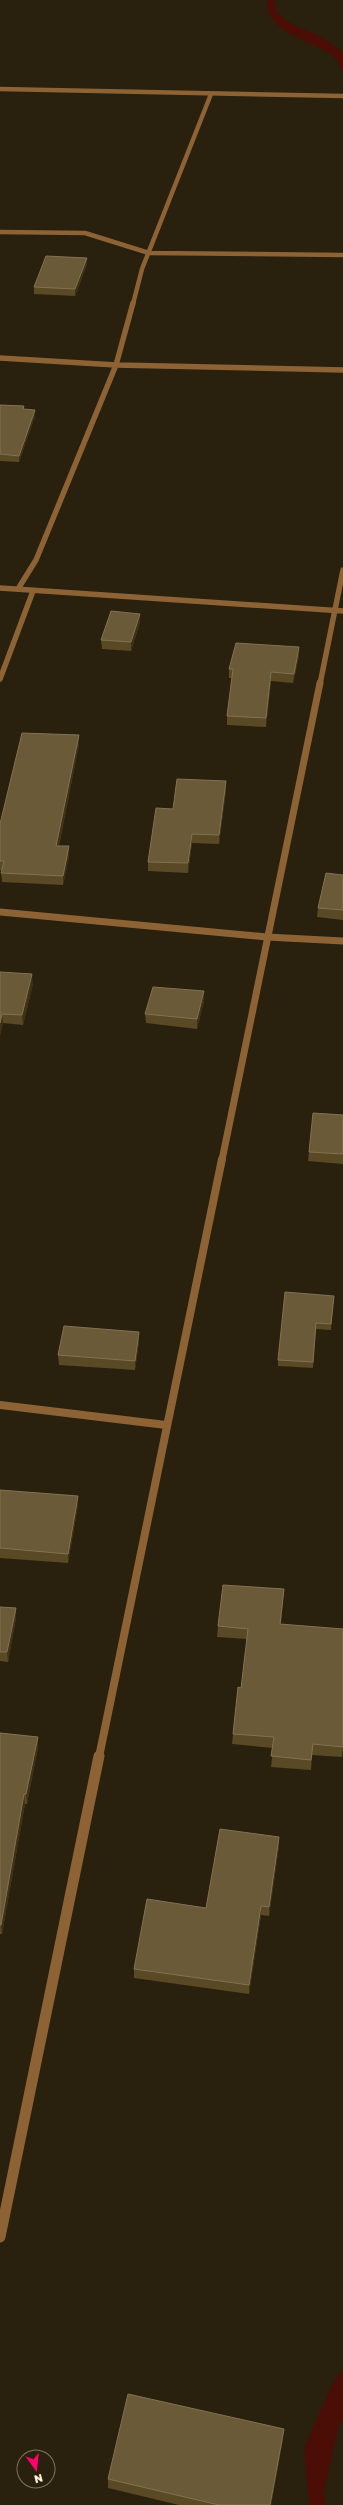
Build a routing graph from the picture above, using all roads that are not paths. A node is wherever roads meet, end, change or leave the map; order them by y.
1 (0, 89) edge
2 (211, 94) junction
3 (341, 96) edge
4 (0, 232) edge
5 (149, 253) junction
6 (343, 255) edge
7 (0, 358) edge
8 (116, 365) junction
9 (343, 370) edge
10 (343, 570) edge
11 (0, 588) edge
12 (18, 589) junction
13 (32, 591) junction
14 (339, 611) edge
15 (0, 679) edge
16 (0, 912) edge
17 (267, 937) junction
18 (343, 941) edge
19 (0, 1405) edge
20 (166, 1425) junction
21 (3, 2198) edge
22 (0, 2238) edge

1 - 2 street
2 - 3 street
2 - 5 street
4 - 5 street
5 - 6 street
5 - 8 street
7 - 8 street
8 - 9 street
8 - 12 street
10 - 14 street
11 - 12 street
12 - 13 street
13 - 14 street
13 - 15 street
14 - 17 street
16 - 17 street
17 - 18 street
17 - 20 street
19 - 20 street
20 - 21 street
21 - 22 street

